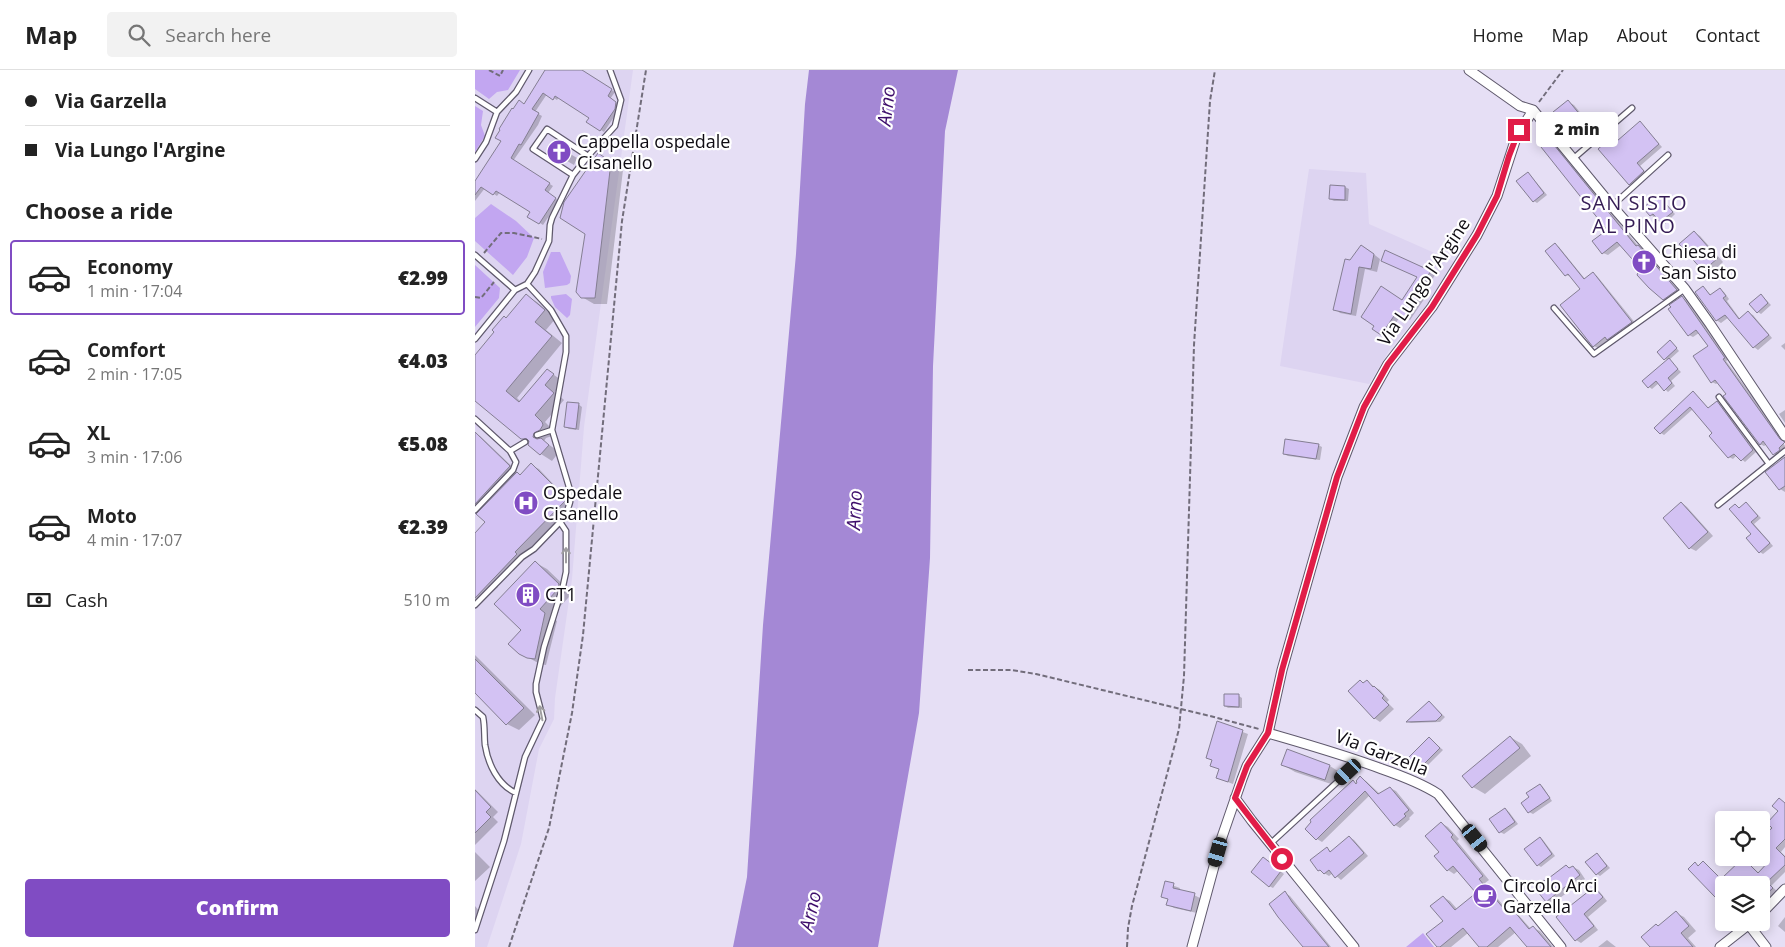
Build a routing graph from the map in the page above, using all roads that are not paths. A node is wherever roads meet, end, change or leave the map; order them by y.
1 (529, 70) edge
2 (610, 70) edge
3 (1469, 70) edge
4 (475, 98) edge
5 (1632, 108) dead end
6 (1533, 110) junction
7 (497, 112) junction
8 (1668, 155) dead end
9 (588, 156) junction
10 (1574, 158) junction
11 (475, 160) edge
12 (573, 175) junction
13 (1613, 206) junction
14 (477, 257) edge
15 (527, 284) junction
16 (1685, 289) junction
17 (515, 290) junction
18 (1553, 308) dead end
19 (475, 339) edge
20 (1719, 397) dead end
21 (475, 419) edge
22 (552, 430) junction
23 (537, 435) dead end
24 (1785, 436) edge
25 (525, 442) dead end
26 (510, 451) junction
27 (1785, 451) edge
28 (1769, 464) junction
29 (1717, 505) dead end
30 (475, 510) edge
31 (561, 522) junction
32 (475, 606) edge
33 (475, 710) edge
34 (1268, 733) junction
35 (1360, 761) junction
36 (516, 793) junction
37 (1235, 798) junction
38 (1270, 844) junction
39 (1785, 889) edge
40 (1770, 905) edge
41 (475, 930) edge
42 (1741, 931) edge
43 (1755, 931) edge
44 (1192, 947) edge
45 (1354, 947) edge
46 (1561, 947) edge
47 (1720, 947) edge
48 (1766, 947) edge

1 - 7 lane
2 - 9 lane
3 - 6 street
4 - 7 lane
5 - 10 lane
6 - 10 street
6 - 34 street, Via Lungo l'Argine
7 - 11 lane
8 - 13 lane
9 - 12 lane
9 - 12 lane
10 - 13 street
12 - 15 lane
13 - 16 street
14 - 17 lane
15 - 17 lane
15 - 22 lane
16 - 18 lane
16 - 24 street
17 - 19 lane
20 - 28 lane
21 - 26 lane
22 - 23 lane
22 - 31 lane
25 - 26 lane
26 - 30 lane
27 - 28 lane
28 - 29 lane
31 - 32 lane
36 -> 31 lane
33 - 36 lane
34 - 35 street, Via Garzella
34 - 37 street, Via Lungo l'Argine
35 - 38 lane
35 - 46 street, Via Garzella
36 - 41 lane
37 - 38 street
37 - 44 street, Via Lungo l'Argine
38 - 45 street
39 - 40 street
42 - 47 street
43 - 48 street

